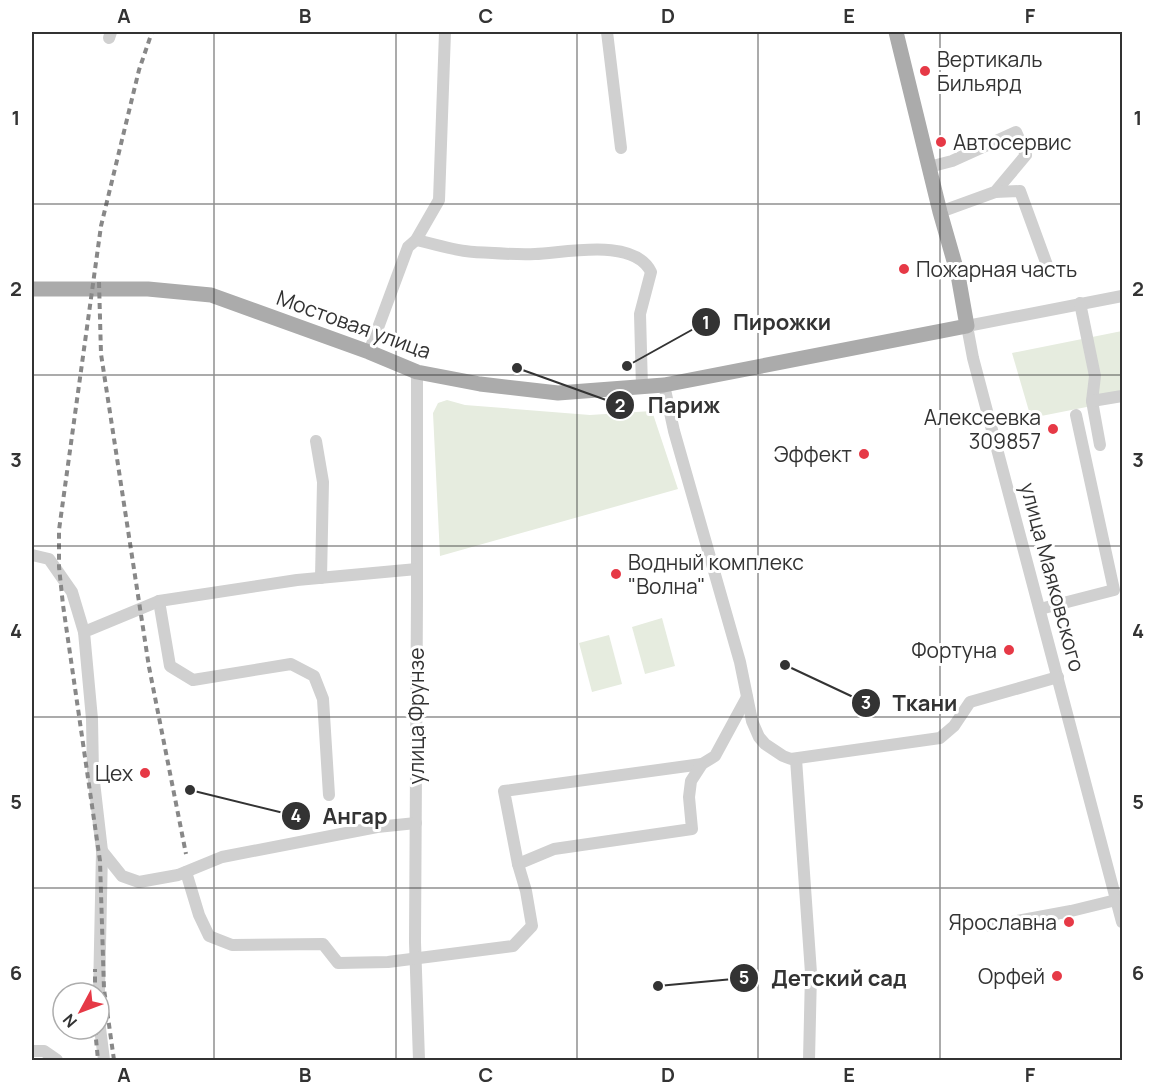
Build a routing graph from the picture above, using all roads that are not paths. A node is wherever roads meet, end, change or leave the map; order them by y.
1 (445, 32) edge
2 (607, 32) edge
3 (896, 32) edge
4 (621, 148) dead end
5 (930, 167) junction
6 (995, 192) junction
7 (940, 212) junction
8 (416, 240) junction
9 (1047, 265) dead end
10 (32, 289) edge
11 (1122, 296) edge
12 (1080, 303) junction
13 (968, 326) junction
14 (369, 352) junction
15 (417, 372) junction
16 (664, 385) junction
17 (642, 388) junction
18 (1122, 396) edge
19 (1092, 401) junction
20 (1076, 415) dead end
21 (316, 441) dead end
22 (1100, 445) dead end
23 (32, 555) edge
24 (417, 569) junction
25 (321, 578) junction
26 (159, 602) junction
27 (1040, 609) junction
28 (84, 632) junction
29 (1058, 677) junction
30 (747, 697) junction
31 (796, 759) junction
32 (702, 764) junction
33 (329, 795) dead end
34 (416, 823) junction
35 (102, 851) junction
36 (518, 864) junction
37 (186, 872) junction
38 (1116, 900) junction
39 (1122, 922) edge
40 (990, 926) dead end
41 (416, 958) junction
42 (99, 981) edge
43 (102, 1041) edge
44 (32, 1051) edge
45 (57, 1060) edge
46 (104, 1060) edge
47 (418, 1060) edge
48 (809, 1060) edge

1 - 8 street
2 - 4 street
3 - 5 main road, улица Маяковского
5 - 6 street
5 - 7 main road, улица Маяковского
6 - 7 street
6 - 9 street
7 - 13 main road, улица Маяковского
8 - 14 street
8 - 17 street
10 - 14 main road, Мостовая улица
11 - 12 street, Мостовая улица
12 - 13 street, Мостовая улица
12 - 19 street
13 - 16 main road, Мостовая улица
13 - 27 street, улица Маяковского
14 - 15 main road, Мостовая улица
15 - 17 main road, Мостовая улица
15 - 24 street, улица Фрунзе
16 - 17 main road, Мостовая улица
16 - 30 street
18 - 19 street
19 - 22 street
20 - 27 street
21 - 25 street
23 - 28 street
24 - 25 street
24 - 34 street, улица Фрунзе
25 - 26 street
26 - 28 street
26 - 33 street
27 - 29 street, улица Маяковского
28 - 35 street
29 - 31 street
29 - 38 street, улица Маяковского
30 - 31 street
30 - 32 street
31 - 48 street
32 - 36 street
32 - 36 street
34 - 37 street
34 - 41 street, улица Фрунзе
35 - 37 street
35 - 42 street
36 - 41 street
37 - 41 street
38 - 39 street, улица Маяковского
38 - 40 street
41 - 47 street, улица Фрунзе
43 - 46 street
44 - 45 street

